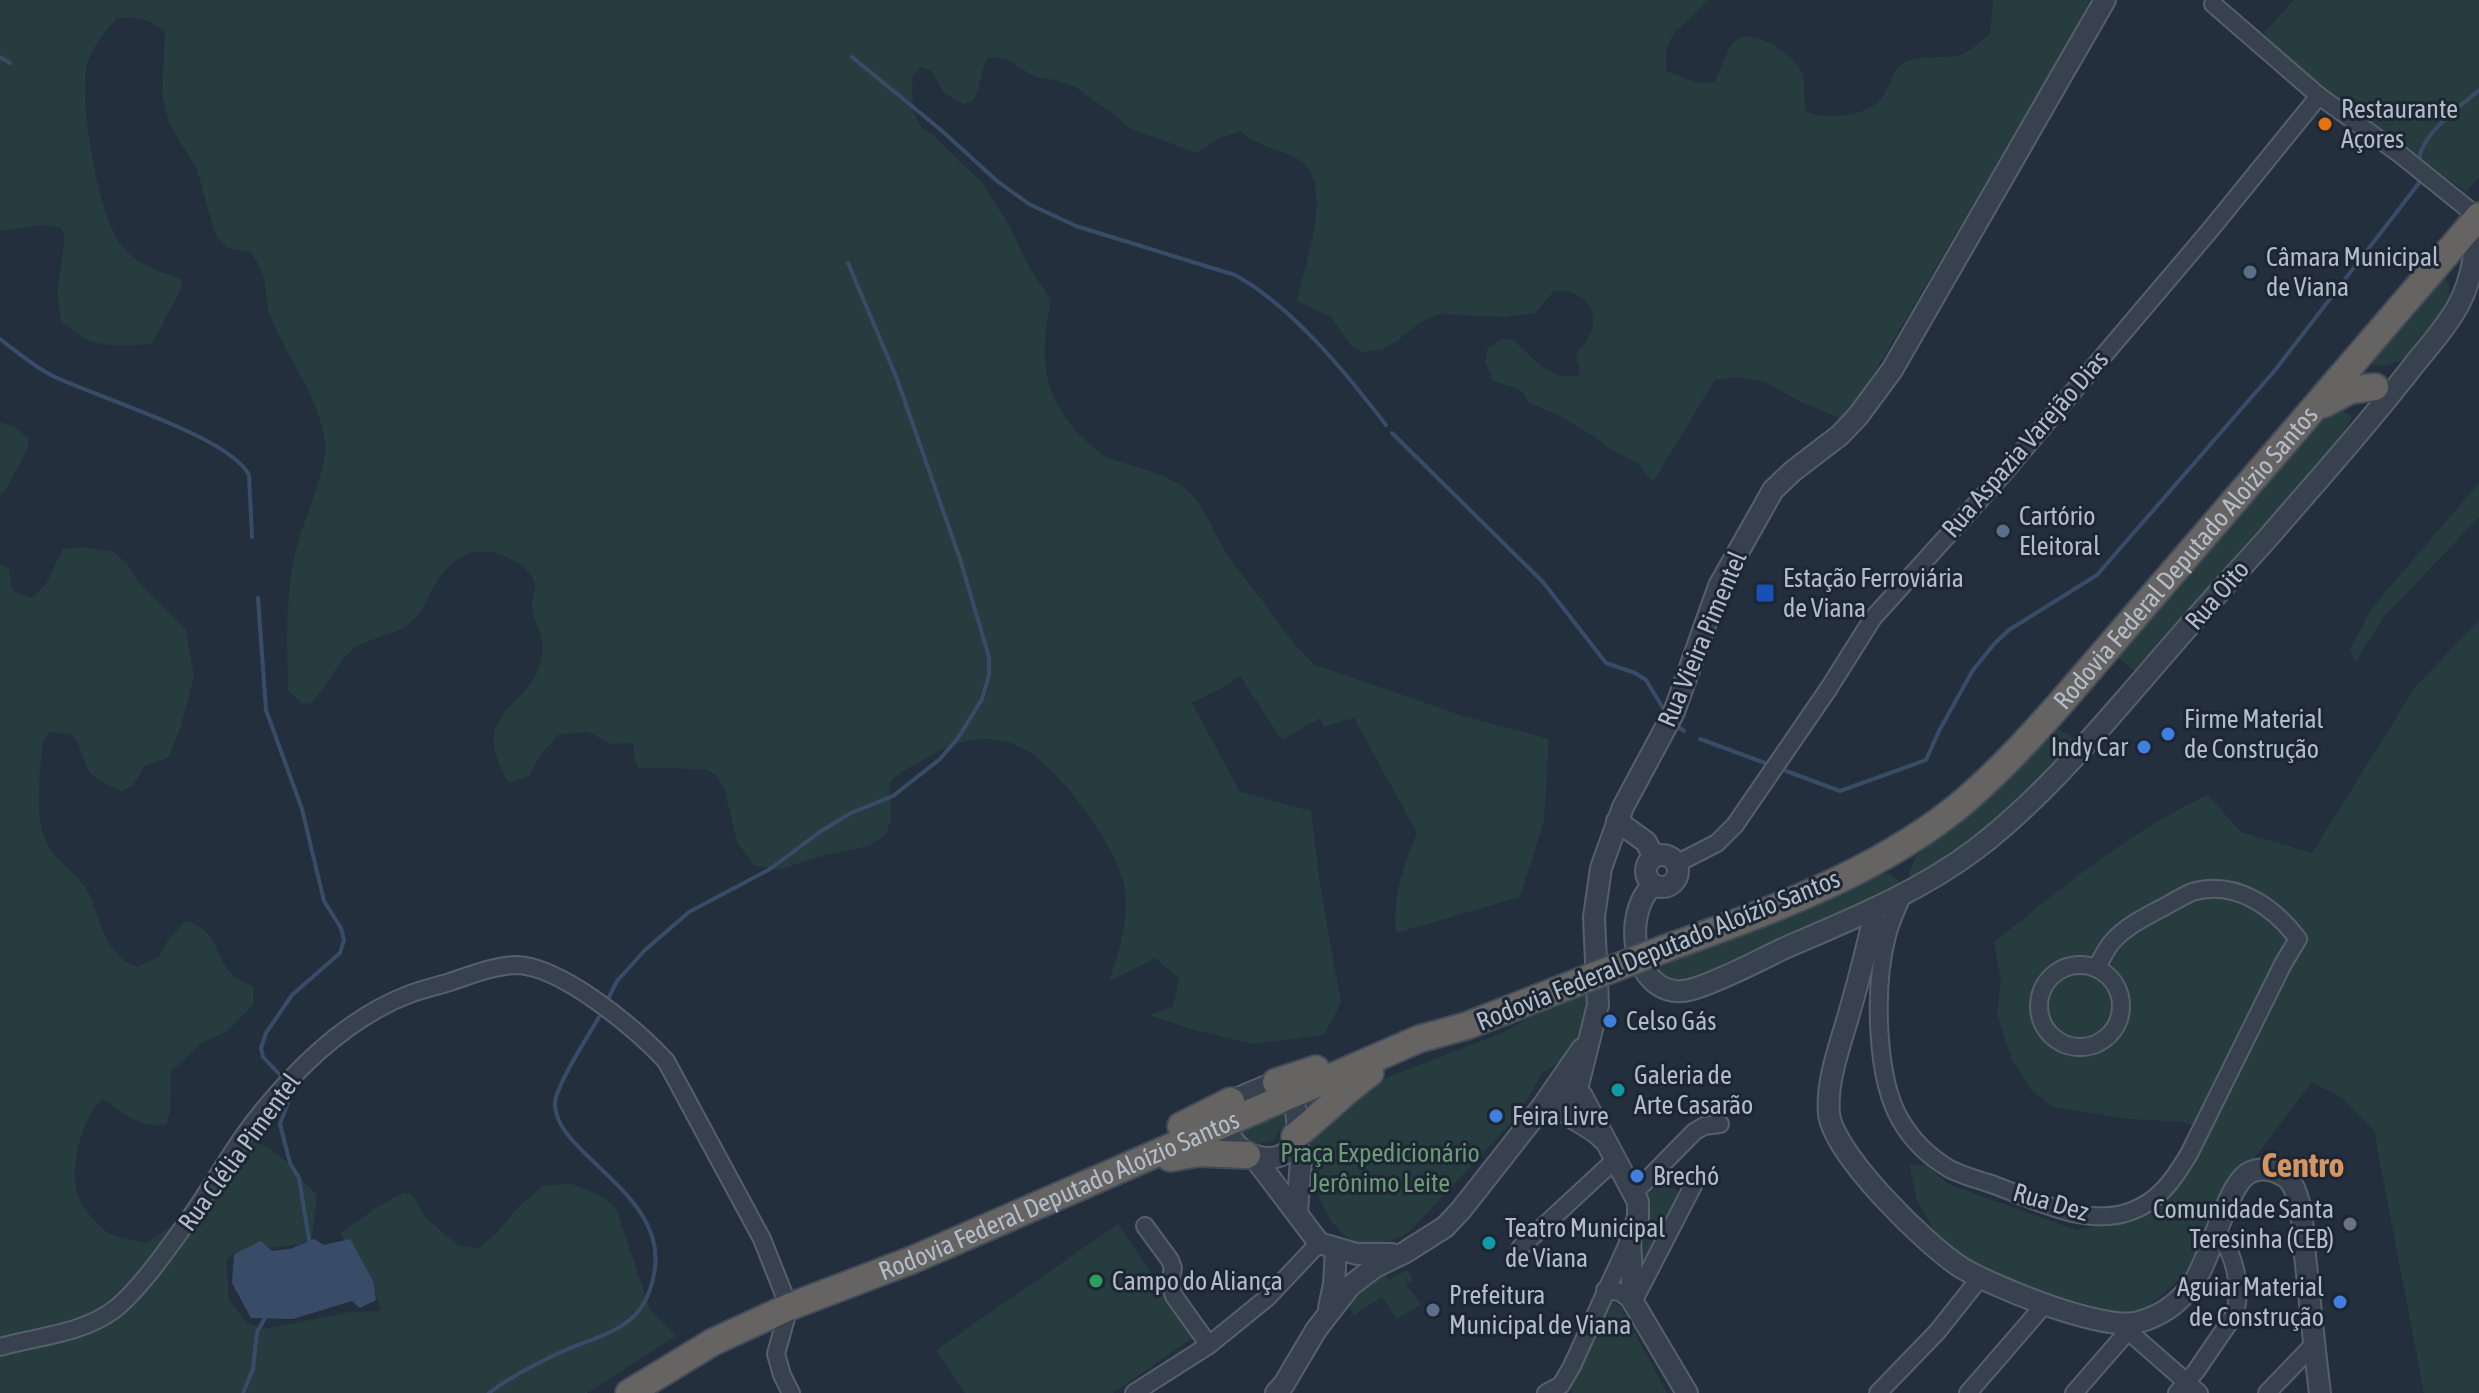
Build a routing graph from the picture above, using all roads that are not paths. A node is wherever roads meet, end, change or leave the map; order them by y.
1 (2105, 0) edge
2 (2213, 4) dead end
3 (2319, 96) junction
4 (2479, 216) edge
5 (2356, 360) junction
6 (2385, 388) junction
7 (2314, 409) junction
8 (1617, 821) junction
9 (1654, 857) junction
10 (1676, 864) junction
11 (1653, 885) junction
12 (1902, 896) junction
13 (1876, 908) junction
14 (2096, 968) junction
15 (1419, 1039) junction
16 (1284, 1089) junction
17 (1560, 1098) junction
18 (1229, 1112) junction
19 (1720, 1124) dead end
20 (1295, 1136) junction
21 (1613, 1153) junction
22 (1251, 1156) junction
23 (1135, 1162) junction
24 (1695, 1182) dead end
25 (1634, 1193) junction
26 (1297, 1213) junction
27 (1145, 1226) dead end
28 (2218, 1233) junction
29 (1630, 1238) junction
30 (1327, 1246) junction
31 (1520, 1248) dead end
32 (1404, 1253) junction
33 (1980, 1278) junction
34 (1605, 1290) junction
35 (1633, 1302) junction
36 (2045, 1304) junction
37 (789, 1307) junction
38 (2103, 1320) junction
39 (2128, 1327) junction
40 (1316, 1330) junction
41 (2315, 1343) junction
42 (1209, 1345) junction
43 (0, 1347) edge
44 (2103, 1361) junction
45 (2187, 1389) edge
46 (1283, 1390) edge
47 (629, 1393) edge
48 (791, 1393) edge
49 (1134, 1393) edge
50 (1546, 1393) edge
51 (1687, 1393) edge
52 (1878, 1393) edge
53 (1968, 1393) edge
54 (2074, 1393) edge
55 (2267, 1393) edge
56 (2320, 1393) edge

1 - 8 street, Rua Vieira Pimentel
2 - 3 street
3 - 4 street
3 - 10 street, Rua Aspazia Varejão Dias
4 - 5 highway, Rodovia Federal Deputado Aloízio Santos
4 - 6 street, Rua Oito
5 - 6 street
5 - 7 highway, Rodovia Federal Deputado Aloízio Santos
6 - 7 highway
6 - 12 street, Rua Oito
7 - 15 highway, Rodovia Federal Deputado Aloízio Santos, bridge
8 - 9 street
8 - 17 street, Rua Vieira Pimentel
9 - 10 street
9 - 11 street
10 - 11 street
11 - 13 street, Rua Oito
12 - 13 street, Rua Oito
12 - 14 street, Rua Dez
13 - 33 street
14 - 14 street
15 - 16 highway, Rodovia Federal Deputado Aloízio Santos
15 - 20 highway
16 - 18 highway, Rodovia Federal Deputado Aloízio Santos
16 - 20 street
17 - 21 street
17 - 32 street
18 - 22 street
18 - 23 highway, Rodovia Federal Deputado Aloízio Santos
19 - 25 street
20 - 22 street
20 - 26 street
21 - 25 street
21 - 31 street
22 - 23 highway
22 - 26 street
23 - 37 highway, Rodovia Federal Deputado Aloízio Santos
24 - 35 street
25 - 29 street
26 - 30 street
27 - 42 street
28 - 39 street
28 - 41 street
28 - 45 street
29 - 34 street
29 - 35 street
30 - 32 street
30 - 40 street
30 - 42 street
32 - 40 street
33 - 36 street
33 - 52 street
34 - 35 street
34 - 50 street
35 - 51 street
36 - 38 street
36 - 53 street
37 - 43 street, Rua Clélia Pimentel
37 - 47 highway, Rodovia Federal Deputado Aloízio Santos
37 - 48 street
38 - 39 street
38 - 44 street
39 - 44 street
39 - 45 street
40 - 46 street
41 - 55 street
41 - 56 street
42 - 49 street
44 - 54 street

